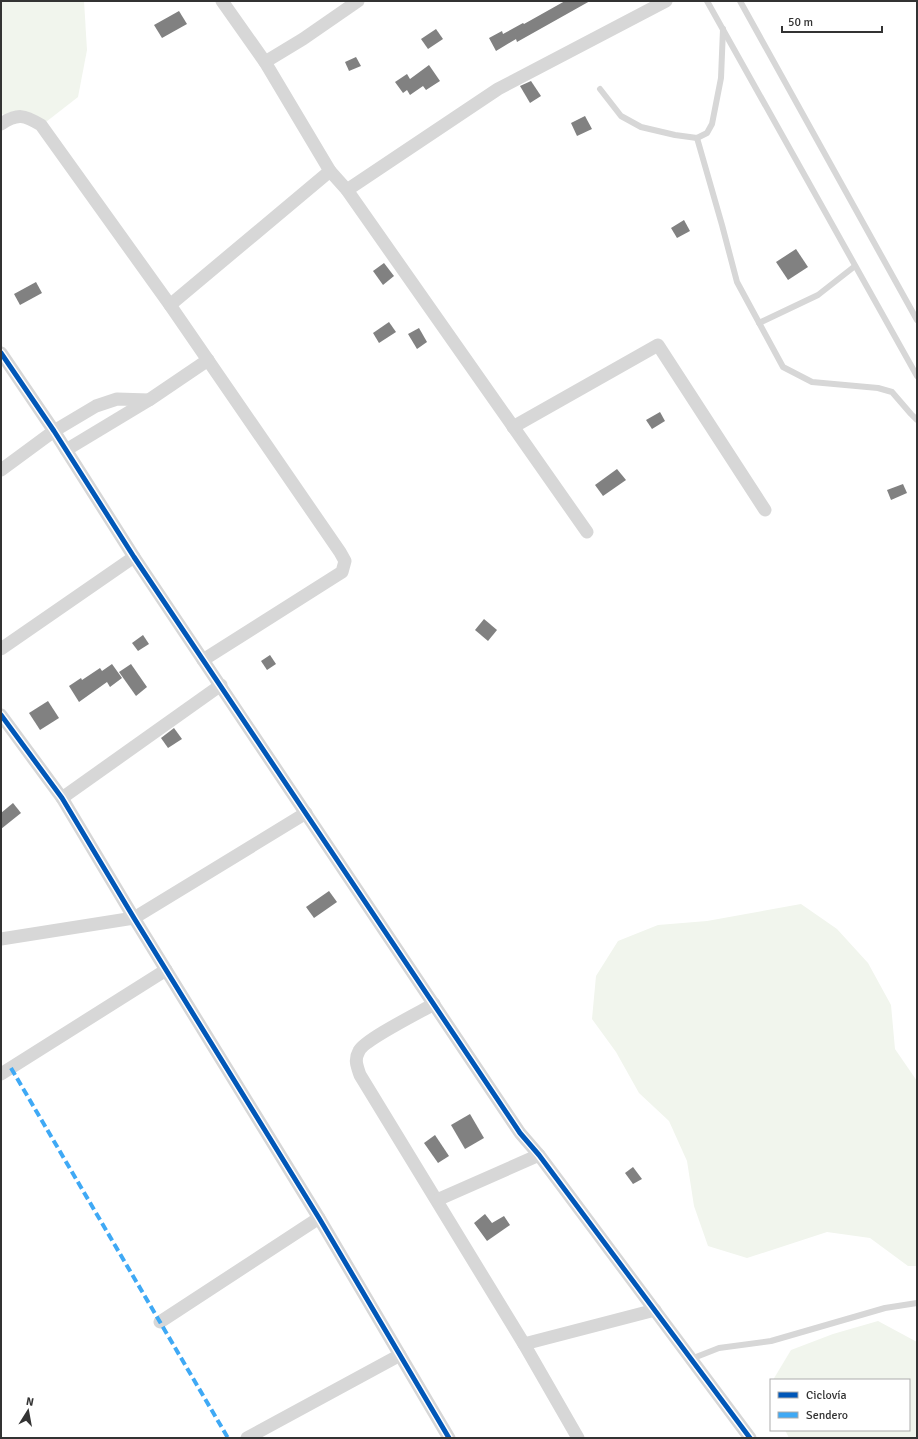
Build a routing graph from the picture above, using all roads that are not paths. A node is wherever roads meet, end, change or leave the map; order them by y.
1 (222, 1) edge
2 (358, 1) edge
3 (666, 1) edge
4 (707, 1) edge
5 (740, 1) edge
6 (723, 29) junction
7 (265, 62) junction
8 (600, 90) dead end
9 (1, 124) edge
10 (697, 138) junction
11 (330, 171) junction
12 (347, 190) junction
13 (855, 266) junction
14 (170, 305) junction
15 (917, 320) edge
16 (758, 323) junction
17 (1, 353) edge
18 (208, 360) junction
19 (917, 376) edge
20 (149, 400) junction
21 (917, 420) edge
22 (513, 427) junction
23 (54, 431) junction
24 (66, 450) junction
25 (1, 470) edge
26 (765, 510) dead end
27 (587, 532) dead end
28 (134, 557) junction
29 (1, 649) edge
30 (203, 660) junction
31 (221, 686) junction
32 (1, 715) edge
33 (62, 798) junction
34 (306, 813) junction
35 (134, 918) junction
36 (1, 939) edge
37 (166, 970) junction
38 (434, 1004) junction
39 (1, 1074) edge
40 (539, 1156) junction
41 (437, 1200) junction
42 (319, 1218) junction
43 (917, 1303) edge
44 (655, 1310) junction
45 (160, 1322) dead end
46 (524, 1344) junction
47 (400, 1355) junction
48 (691, 1359) junction
49 (247, 1438) edge
50 (449, 1438) edge
51 (578, 1438) edge
52 (750, 1438) edge

1 - 7 street
2 - 7 street
3 - 12 street
4 - 6 lane
5 - 15 lane
6 - 10 lane
6 - 13 lane
7 - 11 street
8 - 10 lane
9 - 14 street
10 - 16 lane
11 - 12 street
11 - 14 street
12 - 22 street
13 - 16 lane
13 - 19 lane
14 - 18 street
16 - 21 lane
17 - 23 street
18 - 20 street
18 - 30 street
20 - 23 street
20 - 24 street
22 - 26 street
22 - 27 street
23 - 24 street
23 - 25 street
24 - 28 street
28 - 29 street
28 - 30 street
30 - 31 street
31 - 33 street
31 - 34 street
32 - 33 street
33 - 35 street
34 - 35 street
34 - 38 street
35 - 36 street
35 - 37 street
37 - 39 street
37 - 42 street
38 - 40 street
38 - 41 street
40 - 41 street
40 - 44 street
41 - 46 street
42 - 45 street
42 - 47 street
43 - 48 lane
44 - 46 street
44 - 48 street
46 - 51 street
47 - 49 street
47 - 50 street
48 - 52 street

